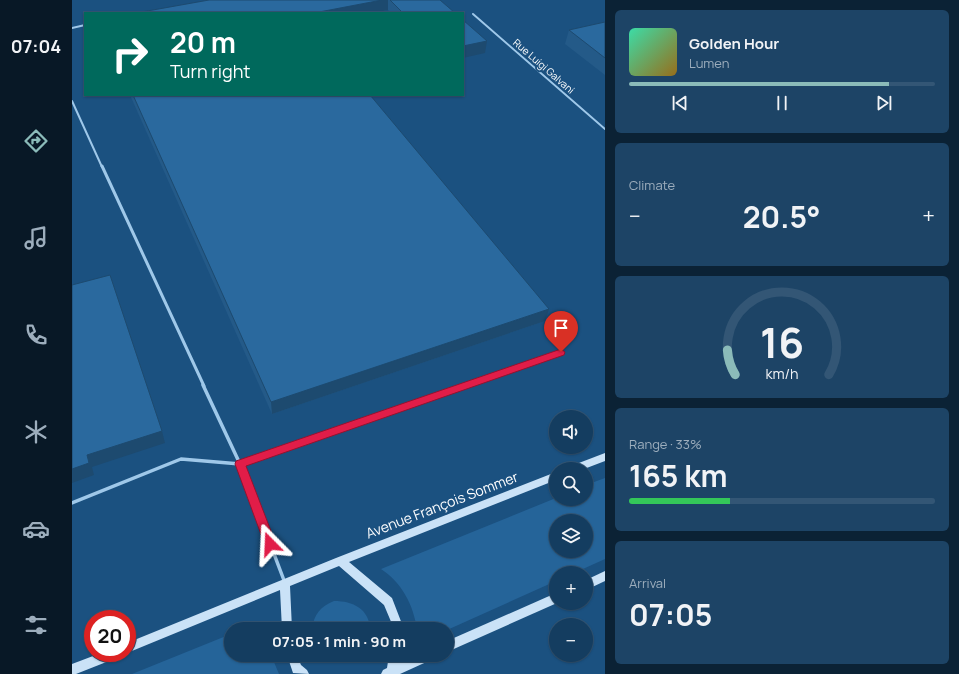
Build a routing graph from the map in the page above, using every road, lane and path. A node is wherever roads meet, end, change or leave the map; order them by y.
1 (473, 14) dead end
2 (84, 25) edge
3 (72, 28) edge
4 (72, 101) edge
5 (605, 129) edge
6 (561, 352) dead end
7 (605, 457) edge
8 (592, 462) edge
9 (240, 464) junction
10 (549, 479) edge
11 (72, 503) edge
12 (340, 561) junction
13 (605, 576) edge
14 (593, 582) edge
15 (285, 584) junction
16 (549, 601) edge
17 (287, 622) edge
18 (396, 622) edge
19 (136, 644) edge
20 (454, 644) edge
21 (92, 662) edge
22 (295, 662) edge
23 (392, 662) edge
24 (413, 662) edge
25 (72, 670) edge
26 (389, 673) edge
27 (303, 674) edge

1 - 5 lane, Rue Luigi Galvani
2 - 3 lane
4 - 9 lane
6 - 9 lane
7 - 8 street
9 - 11 lane
9 - 15 lane
10 - 12 street, Avenue François Sommer
12 - 15 street, Avenue François Sommer
12 - 18 street
13 - 14 street
15 - 17 street
15 - 19 street
16 - 20 street
21 - 25 street
22 - 27 street
23 - 26 street
24 - 26 street

